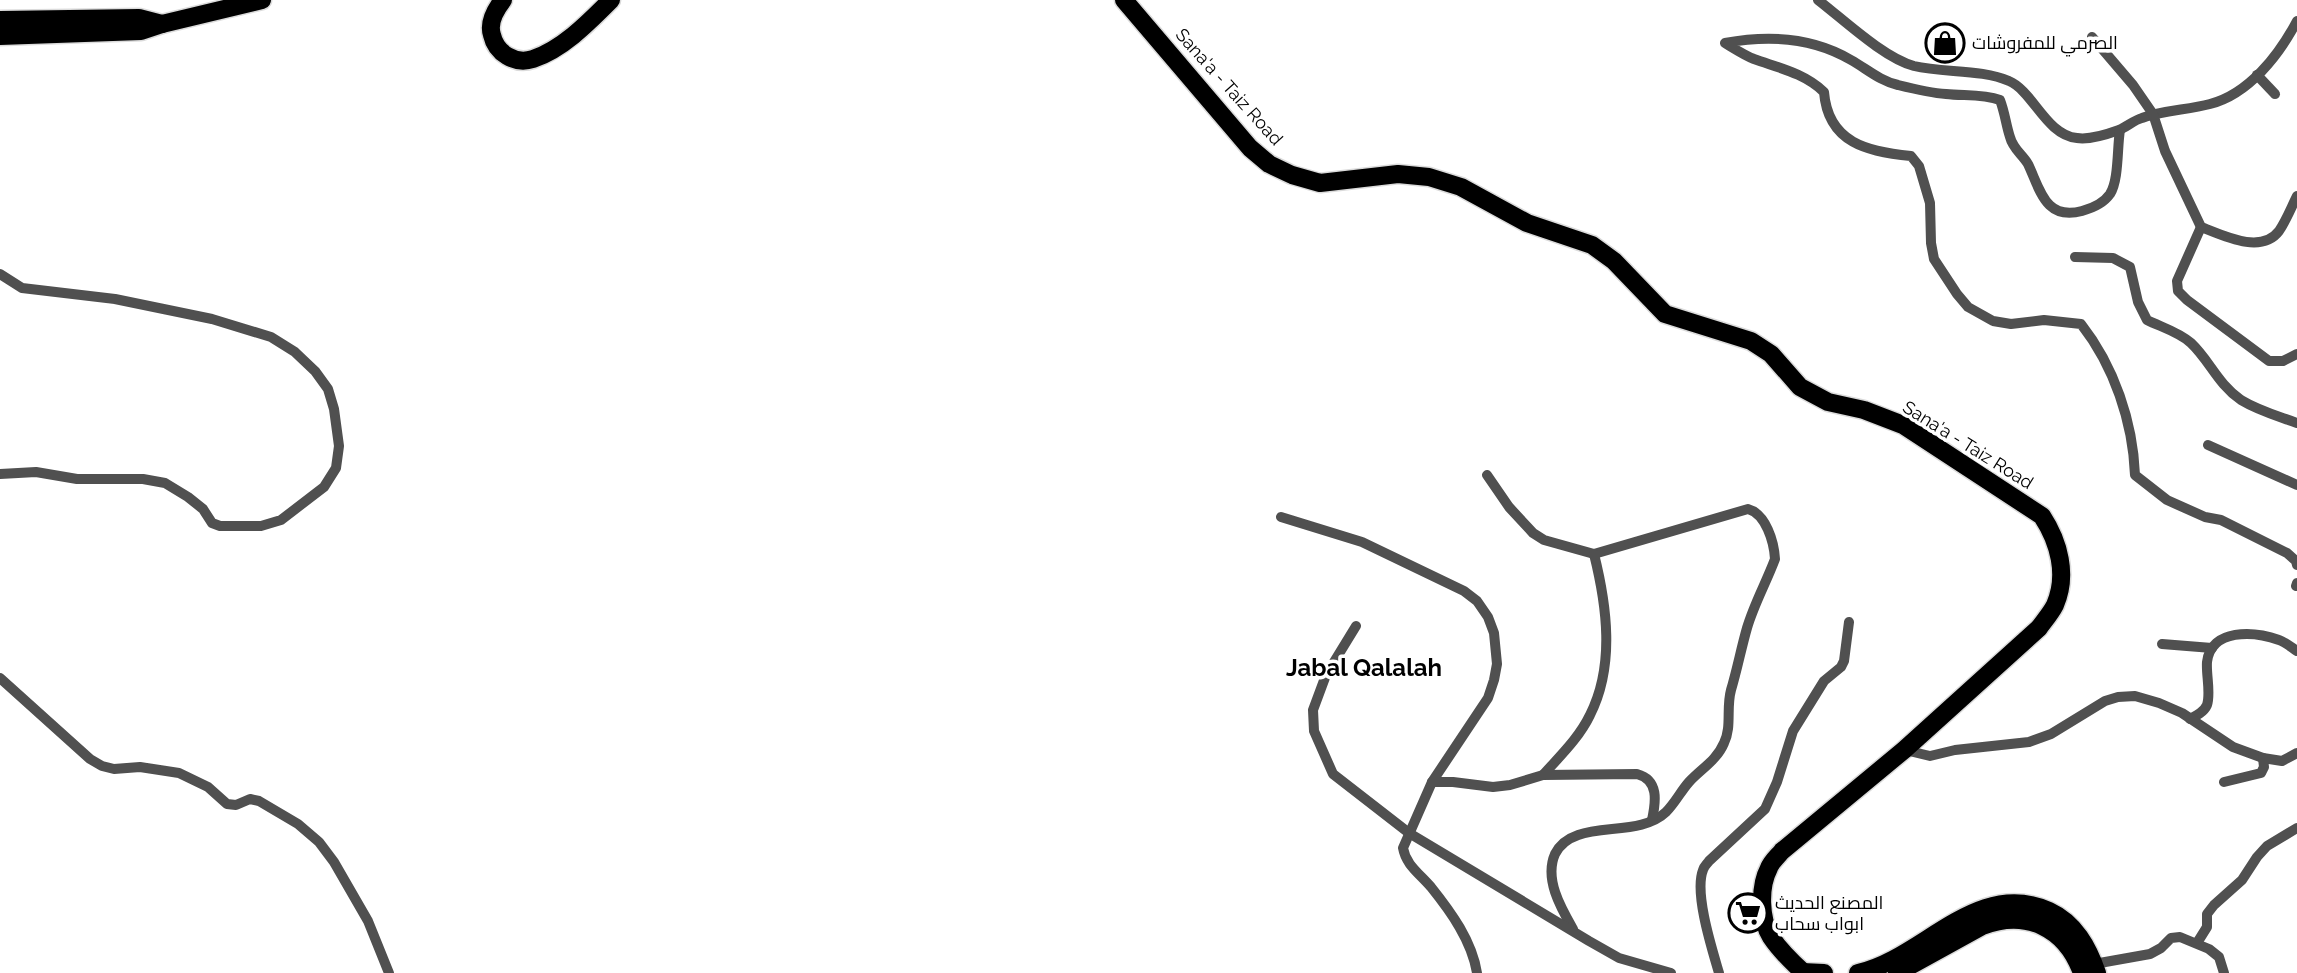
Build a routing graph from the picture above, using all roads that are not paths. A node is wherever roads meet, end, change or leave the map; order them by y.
1 (262, 0) edge
2 (503, 0) edge
3 (611, 0) edge
4 (1124, 0) edge
5 (1818, 0) edge
6 (0, 20) edge
7 (2297, 22) edge
8 (162, 24) junction
9 (0, 36) edge
10 (2092, 37) dead end
11 (2257, 75) junction
12 (2275, 94) dead end
13 (2153, 114) junction
14 (2120, 130) junction
15 (2297, 196) edge
16 (2200, 227) junction
17 (2075, 257) dead end
18 (0, 274) edge
19 (2297, 354) edge
20 (2297, 423) edge
21 (2208, 445) dead end
22 (0, 474) edge
23 (1488, 475) dead end
24 (2297, 485) edge
25 (1281, 517) dead end
26 (1594, 554) junction
27 (2297, 565) edge
28 (1849, 622) dead end
29 (1356, 626) dead end
30 (2162, 644) dead end
31 (2212, 648) junction
32 (2297, 651) edge
33 (0, 678) edge
34 (2190, 719) junction
35 (1904, 750) junction
36 (2297, 753) edge
37 (2263, 758) junction
38 (1543, 775) junction
39 (1432, 782) junction
40 (2224, 782) dead end
41 (1653, 820) junction
42 (2297, 828) edge
43 (1409, 833) junction
44 (1573, 929) junction
45 (2197, 943) junction
46 (2091, 970) edge
47 (389, 973) edge
48 (1477, 973) edge
49 (1671, 973) edge
50 (1718, 973) edge
51 (1802, 973) edge
52 (1824, 973) edge
53 (1858, 973) edge
54 (1898, 973) edge
55 (2224, 973) edge

1 - 8 highway
2 - 3 highway
4 - 35 highway, Sana'a - Taiz Road
5 - 14 street
6 - 8 highway
7 - 11 street
8 - 9 highway
10 - 13 street
11 - 12 street
11 - 13 street
13 - 14 street
13 - 16 street
14 - 27 street
15 - 16 street
16 - 19 street
17 - 20 street
18 - 22 street
21 - 24 street
23 - 26 street
25 - 39 street
26 - 38 street
26 - 41 street
28 - 50 street
29 - 43 street
30 - 31 street
31 - 32 street
31 - 34 street
33 - 47 street
34 - 35 street
34 - 37 street
35 - 51 highway, Sana'a - Taiz Road
36 - 37 street
37 - 40 street
38 - 39 street
38 - 41 street
39 - 43 street
41 - 44 street
42 - 45 street
43 - 44 street
43 - 48 street
44 - 49 street
45 - 46 street
45 - 55 street
46 - 53 highway
46 - 54 highway
51 - 52 highway, Sana'a - Taiz Road

